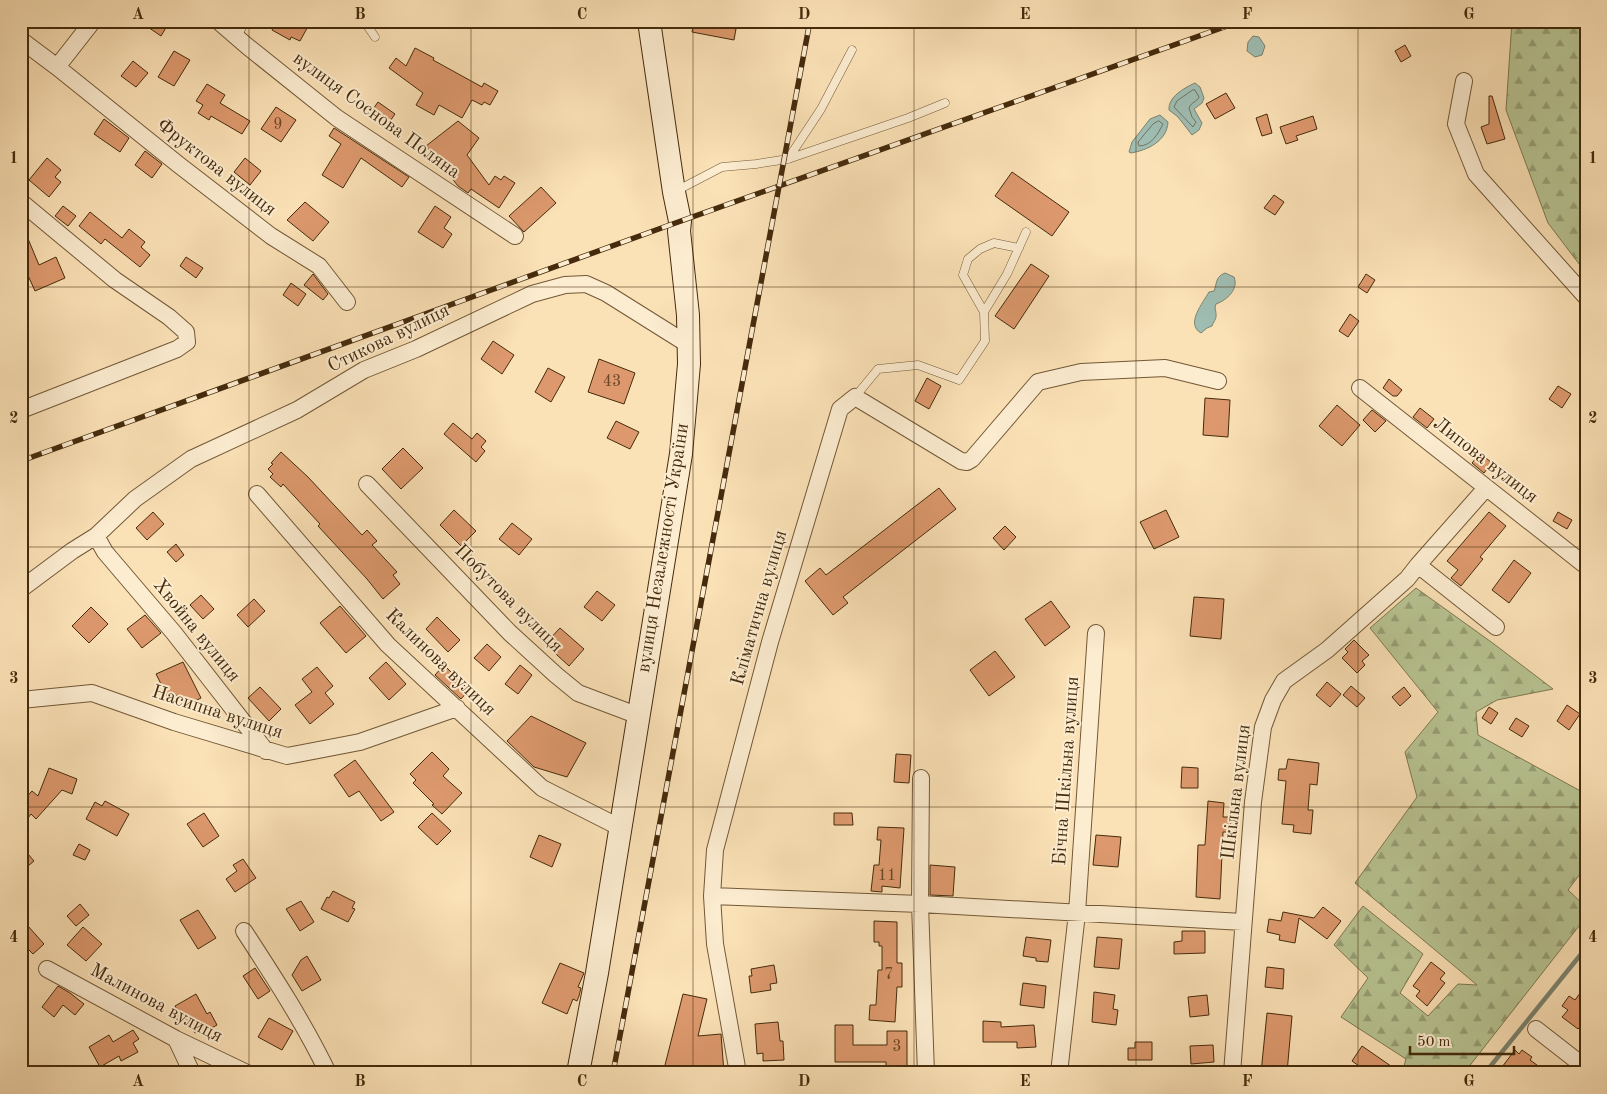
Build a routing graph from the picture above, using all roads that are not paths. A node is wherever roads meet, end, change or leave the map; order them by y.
1 (94, 21) edge
2 (218, 21) edge
3 (245, 21) edge
4 (364, 21) edge
5 (650, 21) edge
6 (237, 37) junction
7 (375, 37) dead end
8 (21, 40) edge
9 (852, 50) dead end
10 (57, 68) junction
11 (1464, 81) dead end
12 (945, 103) dead end
13 (788, 159) junction
14 (674, 192) junction
15 (21, 202) edge
16 (1026, 232) dead end
17 (515, 236) dead end
18 (1019, 248) junction
19 (1586, 297) edge
20 (347, 302) dead end
21 (984, 312) junction
22 (688, 345) junction
23 (1218, 381) dead end
24 (1360, 388) dead end
25 (855, 397) junction
26 (21, 410) edge
27 (367, 484) dead end
28 (1486, 488) junction
29 (257, 494) dead end
30 (96, 536) junction
31 (1418, 564) junction
32 (1586, 566) edge
33 (21, 588) edge
34 (1496, 627) dead end
35 (1096, 633) dead end
36 (21, 700) edge
37 (457, 708) junction
38 (639, 716) junction
39 (266, 751) junction
40 (921, 778) dead end
41 (620, 828) junction
42 (712, 896) junction
43 (920, 904) junction
44 (1077, 913) junction
45 (1243, 922) junction
46 (244, 931) dead end
47 (47, 969) dead end
48 (1536, 1029) dead end
49 (176, 1039) junction
50 (1586, 1068) edge
51 (192, 1073) edge
52 (247, 1073) edge
53 (328, 1073) edge
54 (578, 1073) edge
55 (738, 1073) edge
56 (926, 1073) edge
57 (1059, 1073) edge
58 (1232, 1073) edge

1 - 10 street
2 - 6 street, вулиця Соснова Поляна
3 - 6 lane
4 - 7 lane
5 - 14 main road, вулиця Незалежності України
6 - 17 street, вулиця Соснова Поляна
8 - 10 street, Фруктова вулиця
9 - 13 lane
10 - 20 street, Фруктова вулиця
11 - 19 street
12 - 13 lane
13 - 14 lane
14 - 22 main road, вулиця Незалежності України
15 - 26 street
16 - 18 lane
18 - 21 lane
18 - 21 lane
21 - 25 lane
22 - 30 street, Стикова вулиця
22 - 38 main road, вулиця Незалежності України
23 - 25 street
24 - 28 street, Липова вулиця
25 - 42 street, Кліматична вулиця
27 - 38 street, Побутова вулиця
28 - 31 street, Шкільна вулиця
28 - 32 street, Липова вулиця
29 - 37 street, Калинова вулиця
30 - 33 street, Стикова вулиця
30 - 39 street, Хвойна вулиця
31 - 34 street
31 - 45 street, Шкільна вулиця
35 - 44 street, Бічна Шкільна вулиця
36 - 39 street, Насипна вулиця
37 - 39 street, Насипна вулиця
37 - 41 street, Калинова вулиця
38 - 41 main road, вулиця Незалежності України
40 - 43 street
41 - 54 main road, вулиця Незалежності України
42 - 43 street
42 - 55 street, Кліматична вулиця
43 - 44 street
43 - 56 street
44 - 45 street
44 - 57 street, Бічна Шкільна вулиця
45 - 58 street, Шкільна вулиця
46 - 53 street
47 - 49 street, Малинова вулиця
48 - 50 street
49 - 51 street
49 - 52 street, Малинова вулиця

